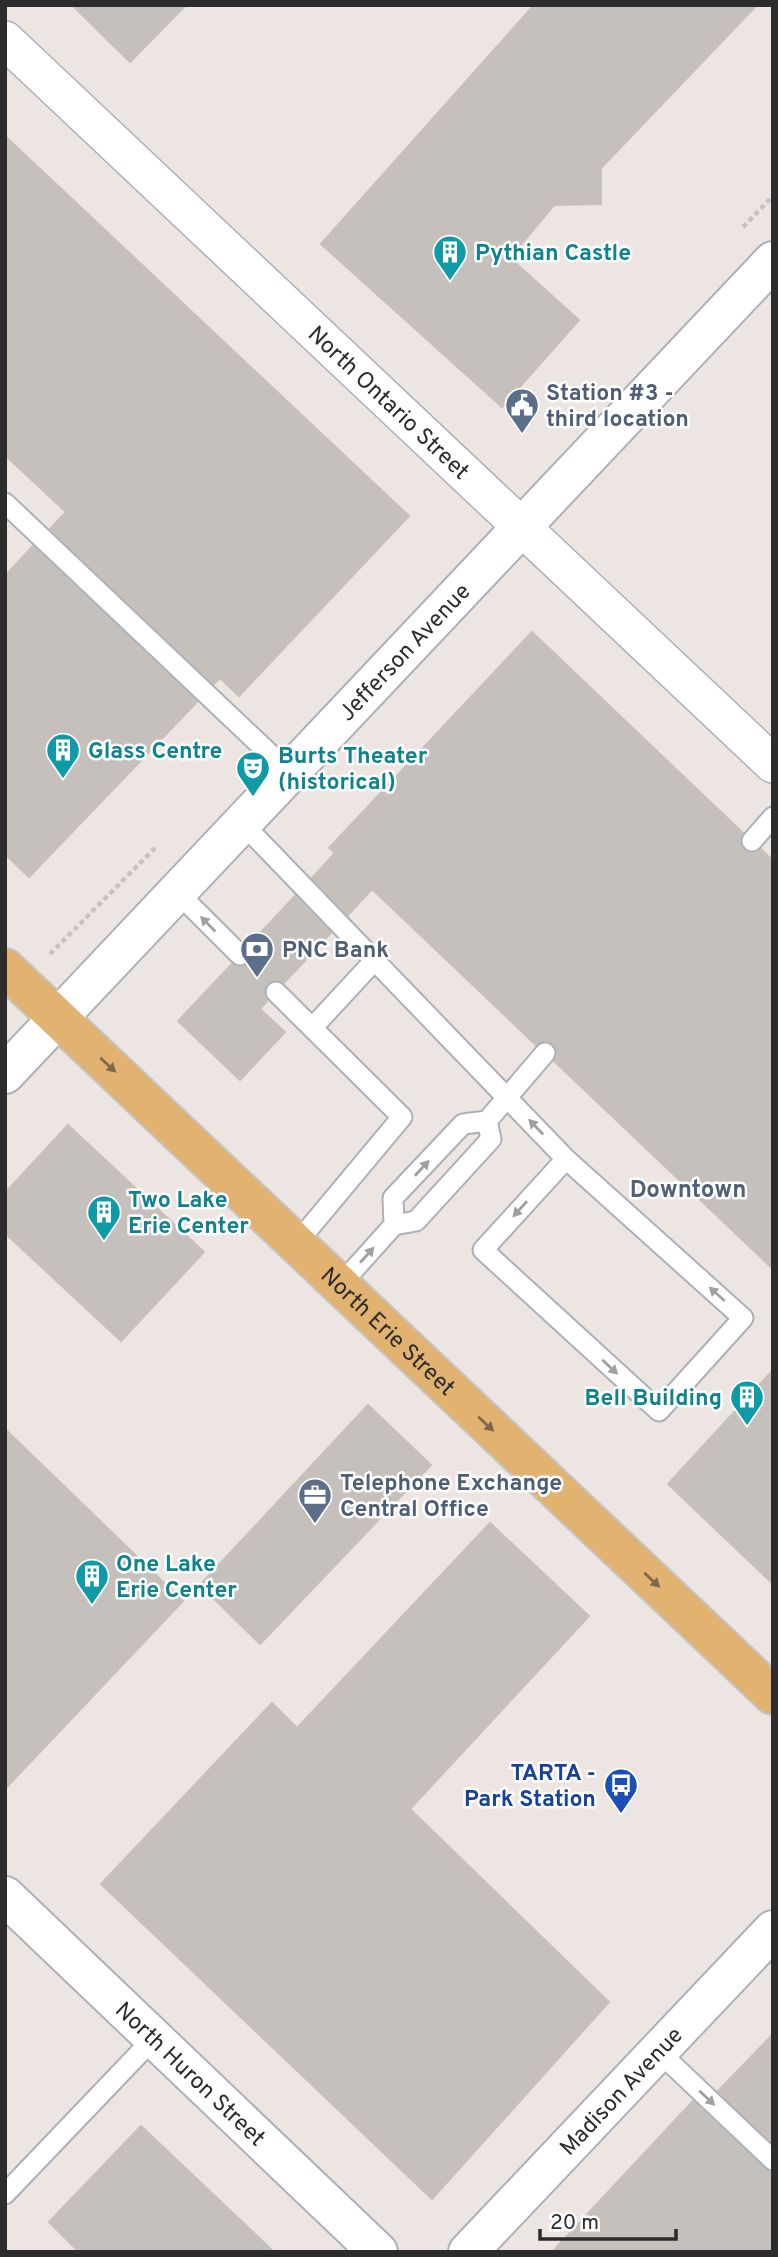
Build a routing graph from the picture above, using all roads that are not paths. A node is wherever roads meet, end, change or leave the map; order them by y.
1 (5, 40) edge
2 (773, 261) edge
3 (5, 503) edge
4 (520, 528) junction
5 (773, 764) edge
6 (290, 773) junction
7 (773, 817) edge
8 (243, 824) junction
9 (752, 841) dead end
10 (177, 892) junction
11 (240, 955) dead end
12 (375, 960) junction
13 (5, 968) edge
14 (276, 992) dead end
15 (58, 1018) junction
16 (313, 1027) junction
17 (545, 1053) dead end
18 (5, 1074) edge
19 (506, 1096) junction
20 (487, 1121) junction
21 (566, 1159) junction
22 (394, 1224) junction
23 (296, 1244) junction
24 (340, 1285) junction
25 (773, 1695) edge
26 (5, 1896) edge
27 (773, 1930) edge
28 (154, 2038) junction
29 (658, 2051) junction
30 (773, 2160) edge
31 (5, 2194) edge
32 (378, 2252) edge
33 (468, 2252) edge

1 - 4 street, North Ontario Street
2 - 4 street, Jefferson Avenue
3 - 6 lane
4 - 5 street, North Ontario Street
4 - 6 street, Jefferson Avenue
6 - 8 street, Jefferson Avenue
7 - 9 lane
8 - 10 street, Jefferson Avenue
8 - 12 lane
11 -> 10 lane
10 - 15 street, Jefferson Avenue
12 - 16 lane
12 - 19 lane
13 - 15 main road, North Erie Street
14 - 16 lane
15 - 18 street, Jefferson Avenue
15 -> 23 main road, North Erie Street
16 - 23 lane
17 - 19 lane
19 - 20 lane
21 -> 19 lane
20 - 22 lane
22 -> 20 lane
21 -> 21 lane
24 -> 22 lane
23 - 24 main road, North Erie Street
24 -> 25 main road, North Erie Street
26 - 28 street, North Huron Street
27 - 29 street, Madison Avenue
28 - 31 lane
28 - 32 street, North Huron Street
29 -> 30 lane
29 - 33 street, Madison Avenue

